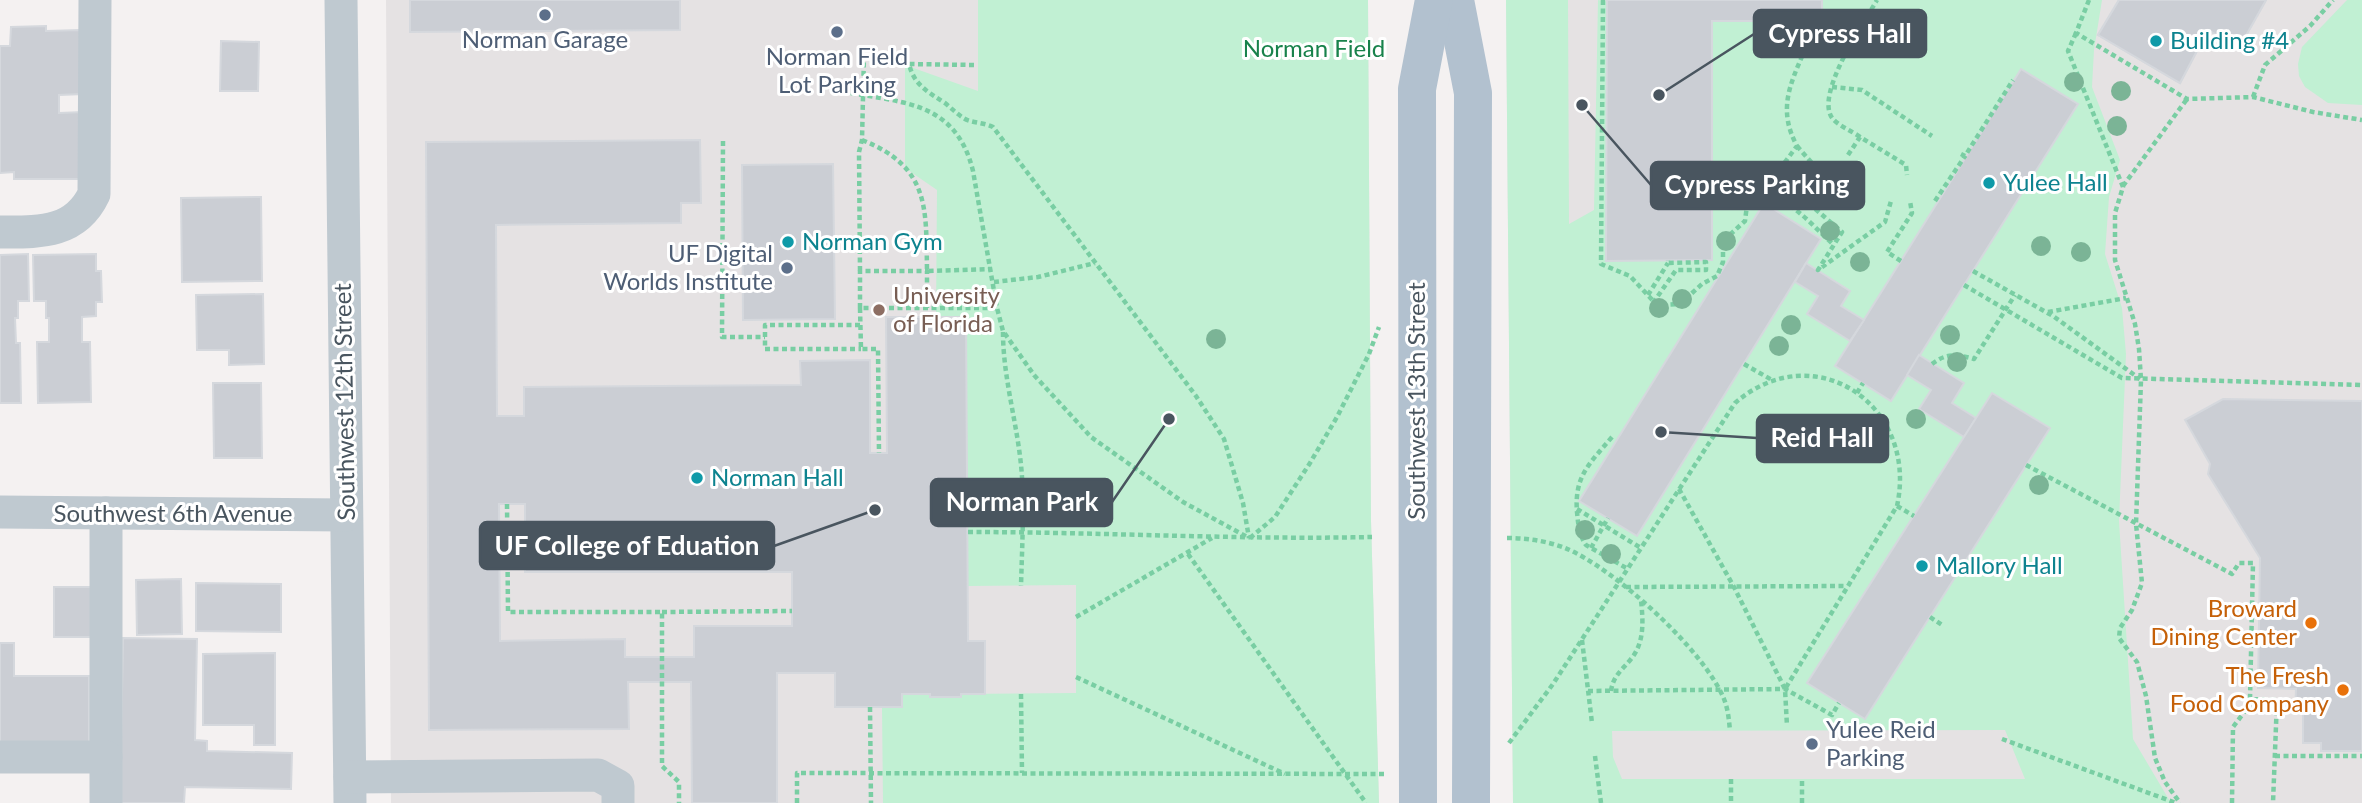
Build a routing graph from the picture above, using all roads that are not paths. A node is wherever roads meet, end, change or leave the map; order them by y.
1 (95, 0) edge
2 (341, 0) edge
3 (1434, 0) edge
4 (1455, 0) edge
5 (0, 232) edge
6 (0, 513) edge
7 (106, 513) junction
8 (346, 515) junction
9 (0, 757) edge
10 (106, 757) junction
11 (350, 790) edge
12 (407, 790) edge
13 (106, 803) edge
14 (618, 803) edge
15 (1418, 803) edge
16 (1471, 803) edge

1 - 5 street
2 - 8 street, Southwest 12th Street
3 - 15 main road, Southwest 13th Street
4 - 16 main road
6 - 7 street, Southwest 6th Avenue
7 - 8 street, Southwest 6th Avenue
7 - 10 street
8 - 11 street, Southwest 12th Street
9 - 10 street
10 - 13 street
11 - 12 street
12 - 14 street

